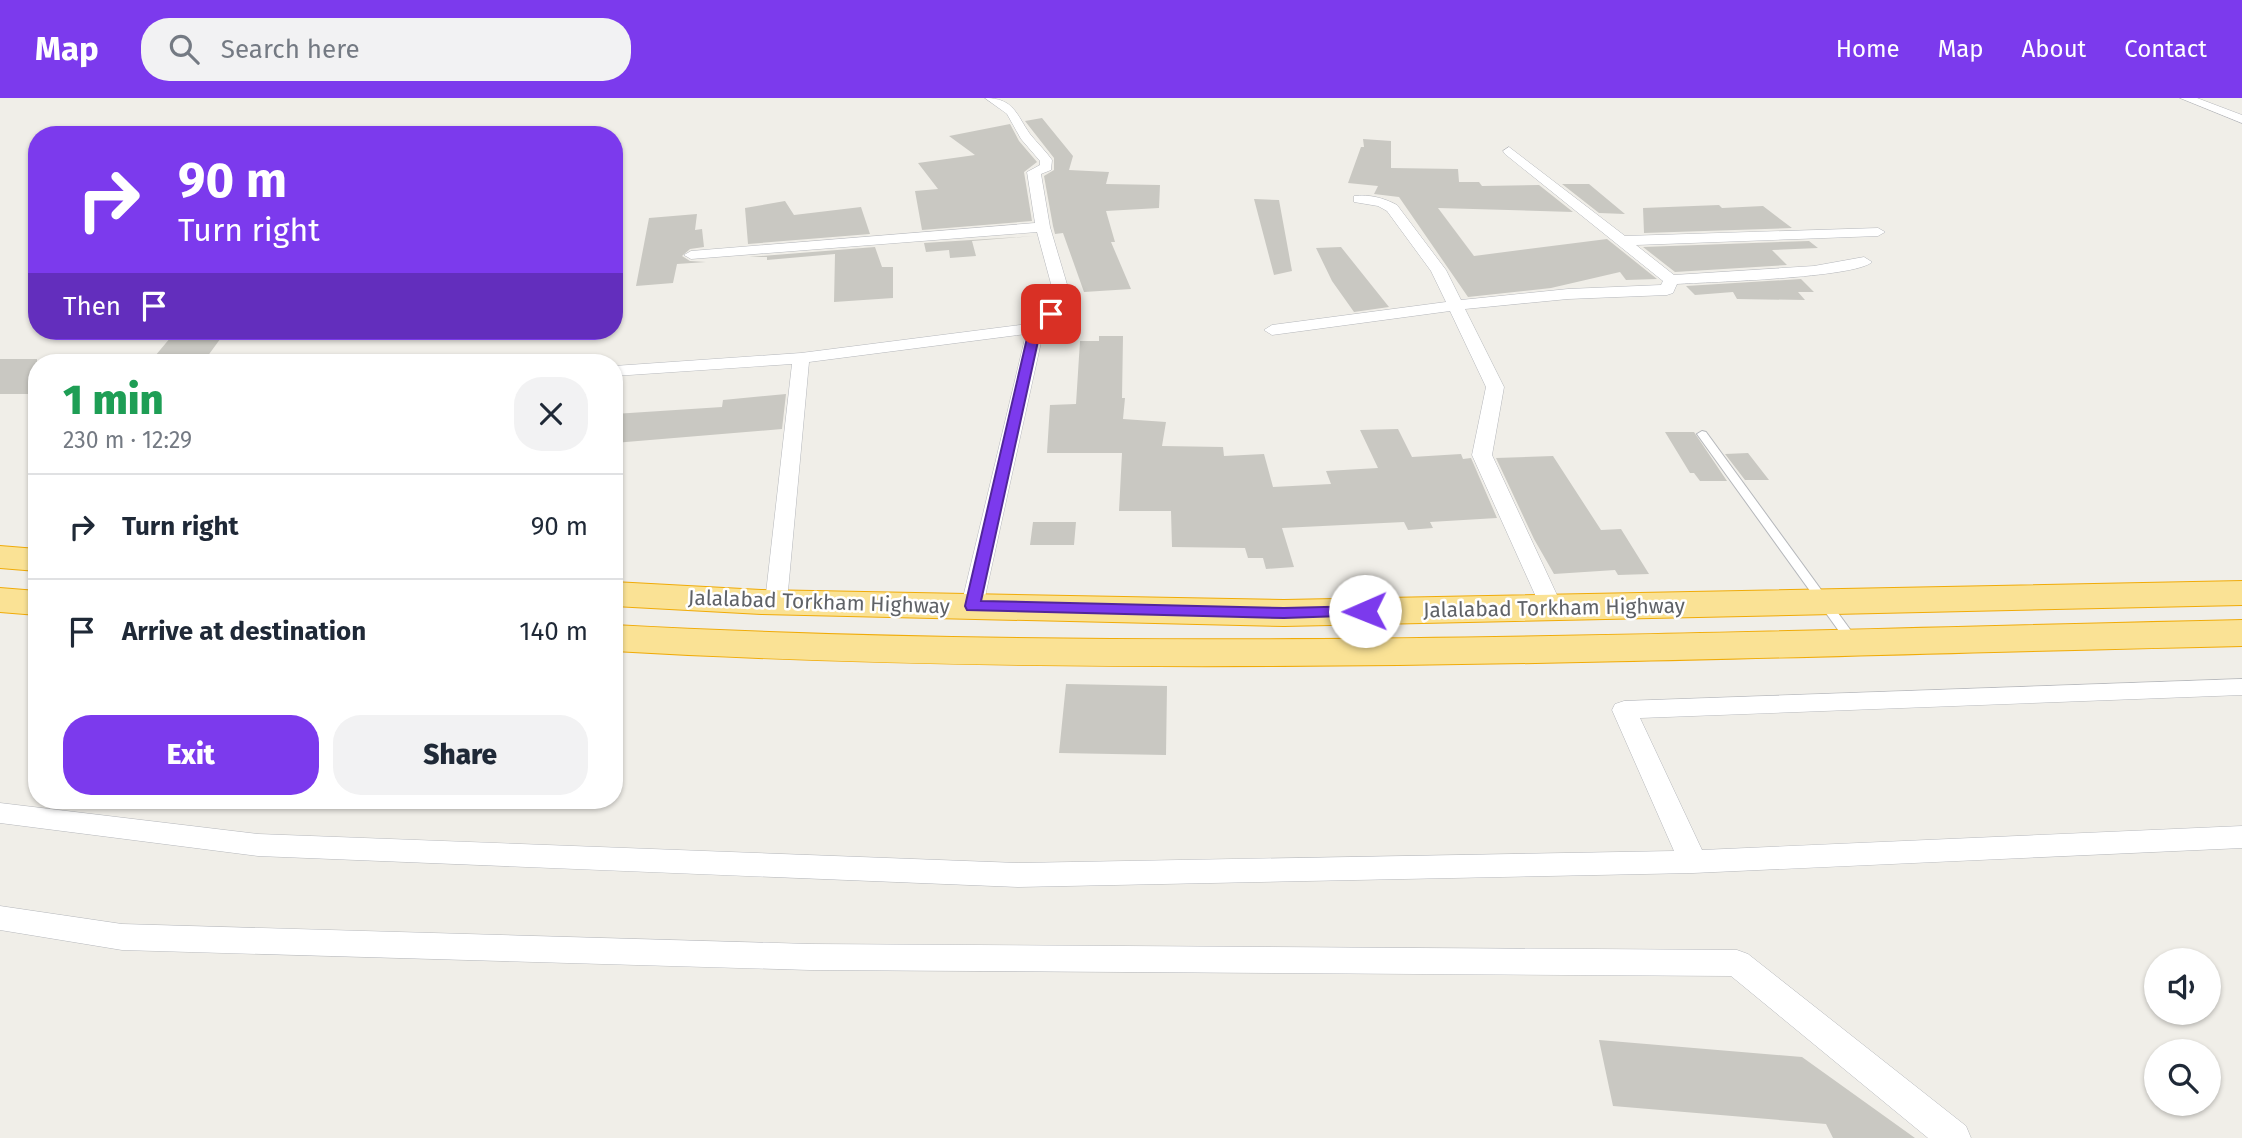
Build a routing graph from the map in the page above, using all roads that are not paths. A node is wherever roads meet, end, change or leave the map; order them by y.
1 (991, 98) edge
2 (2186, 98) edge
3 (2242, 119) edge
4 (1510, 151) dead end
5 (1359, 199) dead end
6 (1043, 227) junction
7 (1878, 232) dead end
8 (1622, 241) junction
9 (691, 255) dead end
10 (1864, 262) dead end
11 (1671, 280) junction
12 (1456, 306) junction
13 (1035, 328) junction
14 (1272, 330) dead end
15 (802, 358) junction
16 (623, 370) edge
17 (1702, 434) dead end
18 (0, 557) edge
19 (28, 559) edge
20 (2242, 593) edge
21 (623, 594) edge
22 (0, 600) edge
23 (28, 602) edge
24 (776, 602) junction
25 (1825, 603) junction
26 (972, 606) junction
27 (1552, 608) junction
28 (2242, 633) edge
29 (623, 638) edge
30 (1853, 642) junction
31 (2242, 687) edge
32 (0, 813) edge
33 (2242, 837) edge
34 (1693, 862) junction
35 (0, 918) edge
36 (1954, 1138) edge

1 - 6 street
2 - 3 street
4 - 8 street
5 - 12 street
6 - 9 street
6 - 13 street
7 - 8 street
8 - 11 street
10 - 11 street
11 - 12 street
12 - 14 street
12 - 27 street
13 - 15 street
13 - 26 street
15 - 16 street
15 - 24 street
17 - 25 lane
18 - 19 highway
20 - 25 highway, Jalalabad Torkham Highway
21 - 24 highway, Jalalabad Torkham Highway
22 - 23 highway
24 - 26 highway, Jalalabad Torkham Highway
25 - 27 highway, Jalalabad Torkham Highway
25 - 30 lane
26 - 27 highway, Jalalabad Torkham Highway
28 - 30 highway
29 - 30 highway
31 - 34 street
32 - 34 street
33 - 34 street
35 - 36 street

